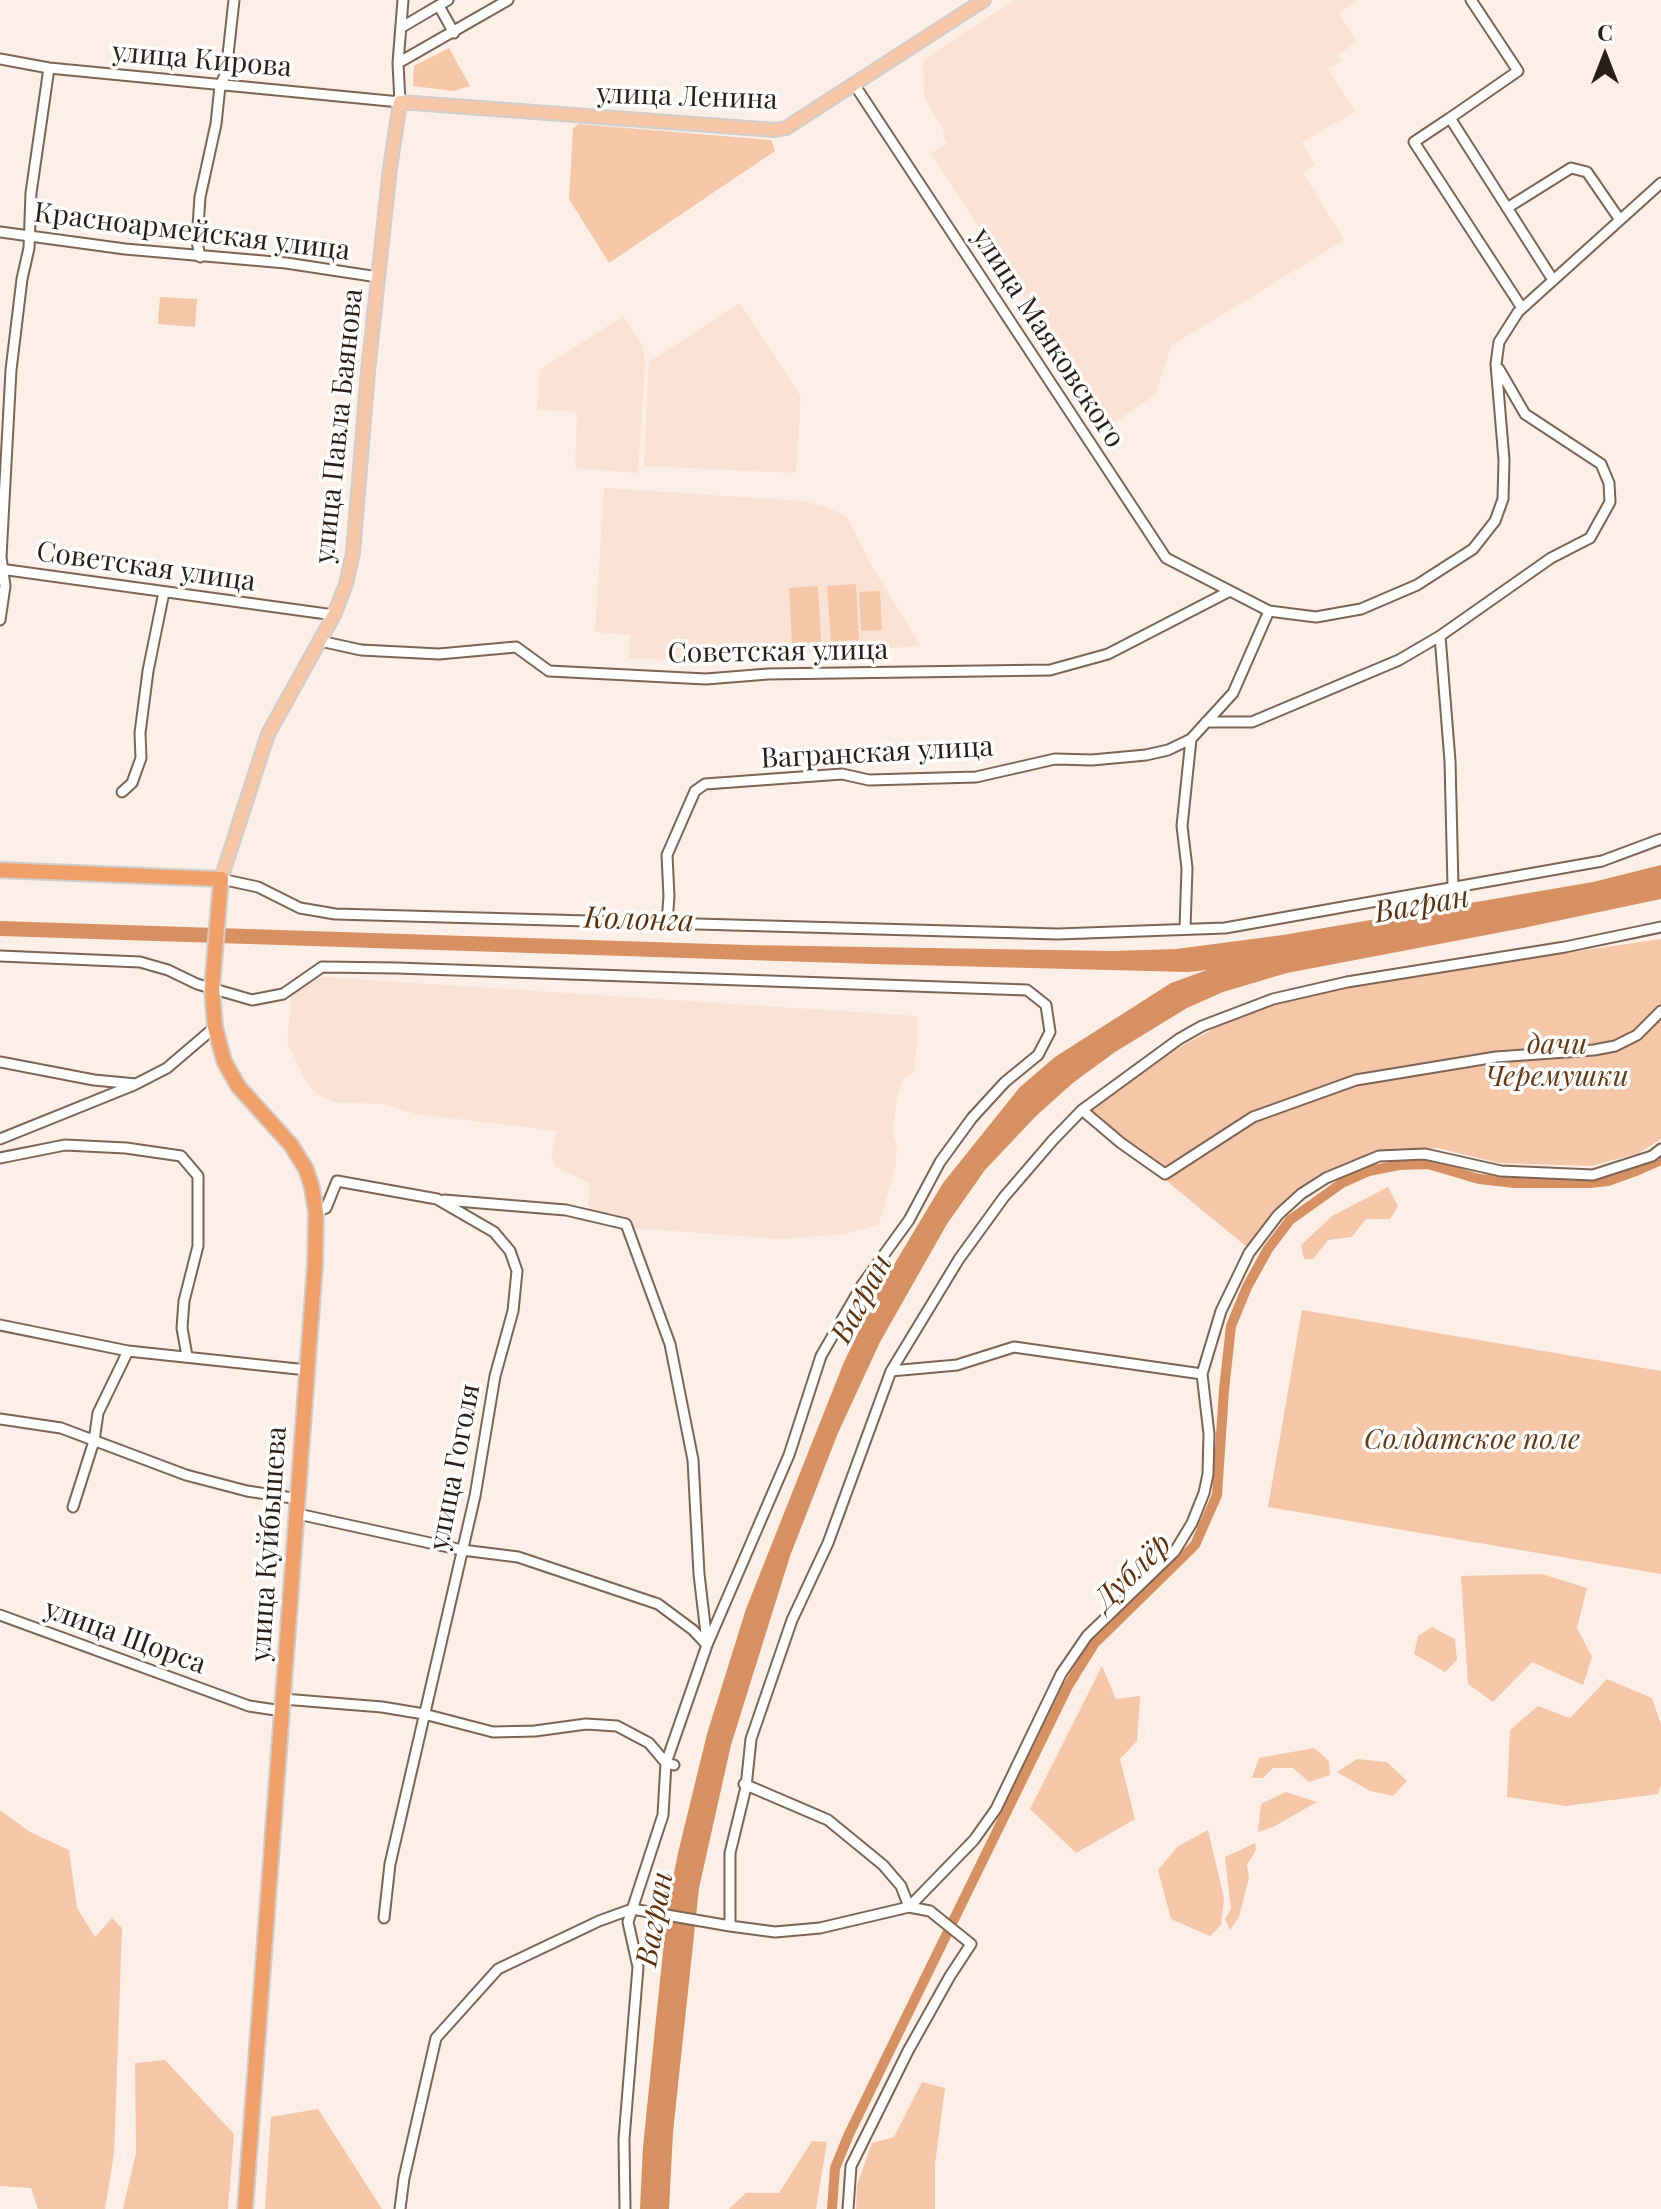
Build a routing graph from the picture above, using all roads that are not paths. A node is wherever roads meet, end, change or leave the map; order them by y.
1 (234, 0) edge
2 (403, 0) edge
3 (508, 0) edge
4 (984, 0) edge
5 (1471, 0) edge
6 (444, 3) edge
7 (402, 27) junction
8 (454, 33) junction
9 (0, 59) edge
10 (398, 63) junction
11 (49, 68) junction
12 (854, 84) junction
13 (220, 86) junction
14 (400, 102) junction
15 (1450, 118) junction
16 (1661, 183) edge
17 (1507, 208) junction
18 (1620, 220) junction
19 (0, 232) edge
20 (29, 236) junction
21 (200, 257) junction
22 (378, 277) junction
23 (1553, 280) junction
24 (1522, 308) junction
25 (1496, 364) junction
26 (4, 415) edge
27 (1, 569) edge
28 (164, 592) junction
29 (1228, 592) junction
30 (1269, 611) junction
31 (334, 615) junction
32 (0, 620) edge
33 (1440, 636) junction
34 (320, 641) junction
35 (1206, 722) junction
36 (1191, 739) junction
37 (122, 792) dead end
38 (1661, 839) edge
39 (0, 870) edge
40 (221, 879) junction
41 (1453, 886) junction
42 (667, 923) junction
43 (1661, 927) edge
44 (1185, 928) junction
45 (0, 956) edge
46 (212, 988) junction
47 (1661, 1011) edge
48 (215, 1027) junction
49 (0, 1062) edge
50 (136, 1084) junction
51 (1082, 1110) junction
52 (0, 1139) edge
53 (1661, 1149) edge
54 (0, 1158) edge
55 (437, 1199) junction
56 (316, 1212) junction
57 (0, 1325) edge
58 (128, 1351) junction
59 (187, 1356) junction
60 (307, 1370) junction
61 (891, 1371) junction
62 (1202, 1374) junction
63 (0, 1419) edge
64 (94, 1441) junction
65 (73, 1507) dead end
66 (298, 1507) junction
67 (462, 1550) junction
68 (0, 1615) edge
69 (707, 1645) junction
70 (283, 1705) junction
71 (424, 1714) junction
72 (670, 1764) junction
73 (745, 1786) junction
74 (909, 1907) junction
75 (632, 1909) junction
76 (384, 1918) dead end
77 (730, 1926) junction
78 (245, 2209) edge
79 (400, 2209) edge
80 (625, 2209) edge
81 (848, 2209) edge

1 - 13 street
2 - 7 street, улица Павла Баянова
3 - 8 street
4 - 12 main road, улица Ленина
5 - 15 street
6 - 7 street
6 - 8 street
7 - 10 street, улица Павла Баянова
8 - 10 street
9 - 11 street, улица Кирова
10 - 14 street, улица Павла Баянова
11 - 13 street, улица Кирова
11 - 20 street
12 - 14 main road, улица Ленина
12 - 29 street, улица Маяковского
13 - 14 street, улица Кирова
13 - 21 street
14 - 22 main road, улица Павла Баянова
15 - 17 street
15 - 24 street
16 - 18 street
17 - 18 street
17 - 23 street
18 - 23 street
19 - 20 street, Красноармейская улица
20 - 21 street, Красноармейская улица
20 - 26 street
21 - 22 street, Красноармейская улица
22 - 31 main road, улица Павла Баянова
23 - 24 street
24 - 25 street
25 - 30 street, улица Маяковского
25 - 33 street
26 - 27 street
27 - 28 street, Советская улица
27 - 32 street
28 - 31 street, Советская улица
28 - 37 street
29 - 30 street, улица Маяковского
29 - 34 street, Советская улица
30 - 35 street
31 - 34 main road, улица Павла Баянова
33 - 35 street
33 - 41 street
34 - 40 main road, улица Павла Баянова
35 - 36 street
36 - 42 street, Вагранская улица
36 - 44 street
38 - 41 street
39 - 40 highway
40 - 42 street
40 - 46 highway, улица Куйбышева
41 - 44 street
42 - 44 street
43 - 51 street
45 - 46 street
46 - 48 highway, улица Куйбышева
46 - 69 street
47 - 51 street
48 - 50 street
48 - 56 highway, улица Куйбышева
49 - 50 street
50 - 52 street
51 - 61 street
53 - 62 street
54 - 59 street
55 - 56 street, улица Гоголя
55 - 67 street, улица Гоголя
55 - 69 street
56 - 60 highway, улица Куйбышева
57 - 58 street
58 - 59 street
58 - 64 street
59 - 60 street
60 - 66 highway, улица Куйбышева
61 - 62 street
61 - 73 street
62 - 74 street
63 - 64 street
64 - 65 street
64 - 66 street
66 - 67 street
66 - 70 highway, улица Куйбышева
67 - 69 street
67 - 71 street, улица Гоголя
68 - 70 street, улица Щорса
69 - 72 street
70 - 71 street, улица Щорса
70 - 78 highway, улица Куйбышева
71 - 72 street, улица Щорса
71 - 76 street, улица Гоголя
72 - 75 street
73 - 74 street
73 - 77 street
74 - 77 street
74 - 81 street
75 - 77 street
75 - 79 street
75 - 80 street

